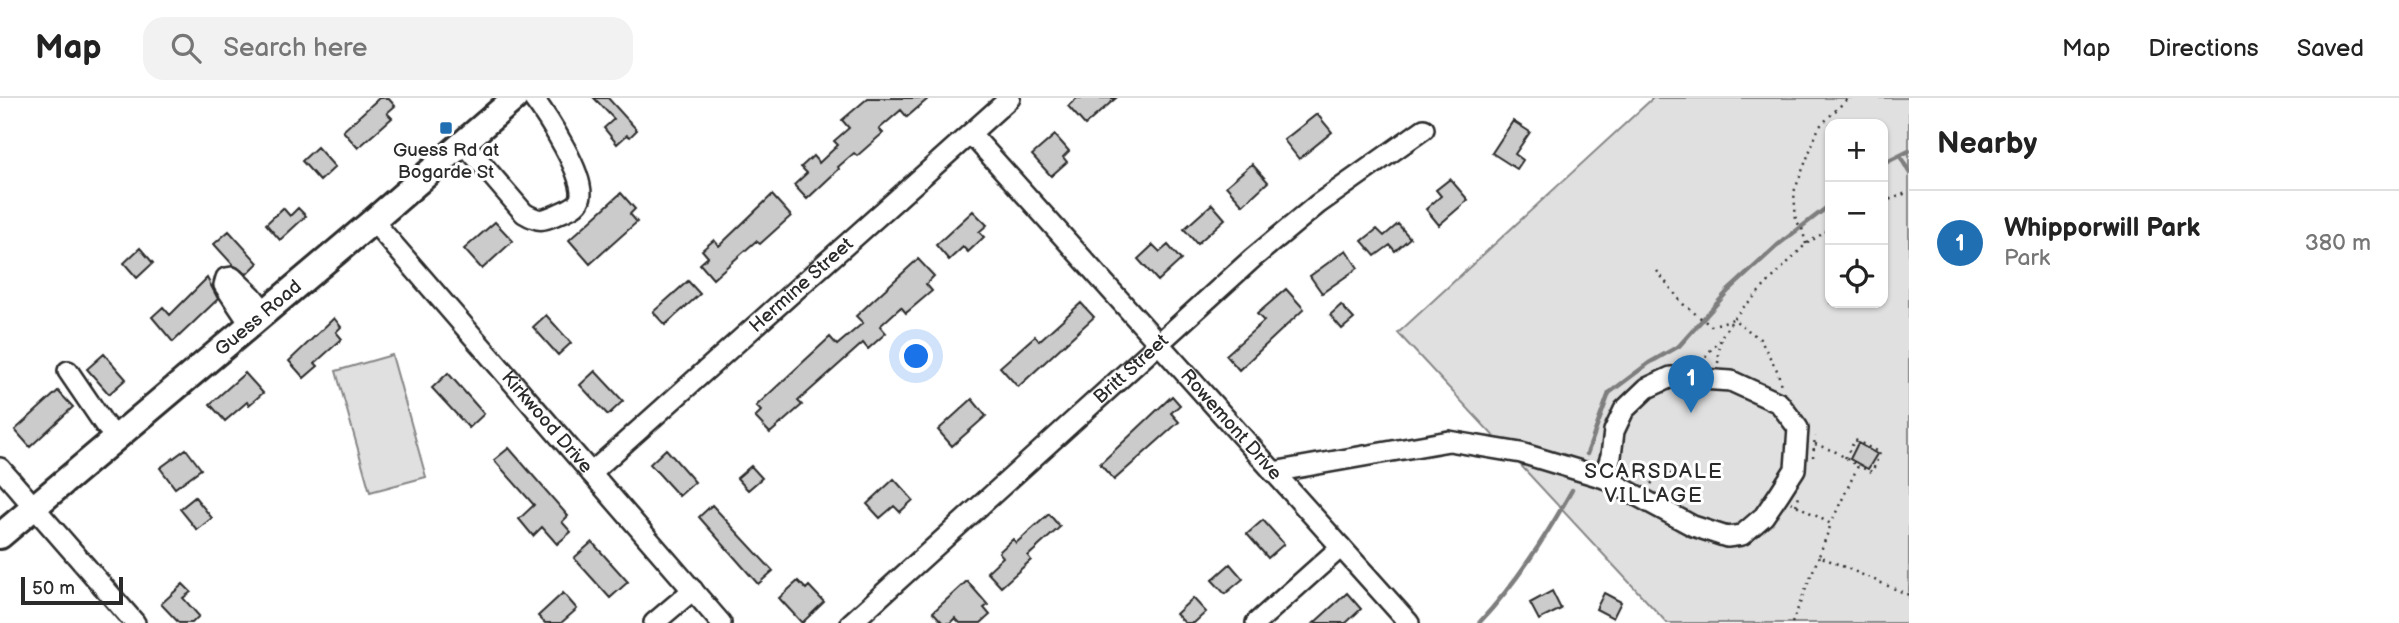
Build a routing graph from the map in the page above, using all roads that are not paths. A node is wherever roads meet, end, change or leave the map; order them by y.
1 (515, 98) edge
2 (533, 98) edge
3 (1010, 98) edge
4 (1424, 129) dead end
5 (971, 134) junction
6 (463, 142) junction
7 (373, 221) junction
8 (1159, 343) junction
9 (68, 371) dead end
10 (116, 437) junction
11 (0, 468) edge
12 (1272, 472) junction
13 (591, 473) junction
14 (1604, 478) junction
15 (33, 506) junction
16 (0, 536) edge
17 (1340, 547) junction
18 (693, 590) junction
19 (135, 623) edge
20 (654, 623) edge
21 (721, 623) edge
22 (850, 623) edge
23 (1256, 623) edge
24 (1409, 623) edge

1 - 6 main road, Guess Road
2 - 6 street
3 - 5 street, Hermine Street
4 - 8 street, Britt Street
5 - 8 street, Rowemont Drive
5 - 13 street, Hermine Street
6 - 7 main road, Guess Road
7 - 10 main road, Guess Road
7 - 13 street, Kirkwood Drive
8 - 12 street, Rowemont Drive
8 - 22 street, Britt Street
9 - 10 street
10 - 15 main road, Guess Road
11 - 15 street
12 - 14 street
12 - 17 street, Rowemont Drive
13 - 18 street, Kirkwood Drive
14 - 14 street
15 - 16 main road, Guess Road
15 - 19 street
17 - 23 street
17 - 24 street, Rowemont Drive
18 - 20 street
18 - 21 street, Kirkwood Drive

